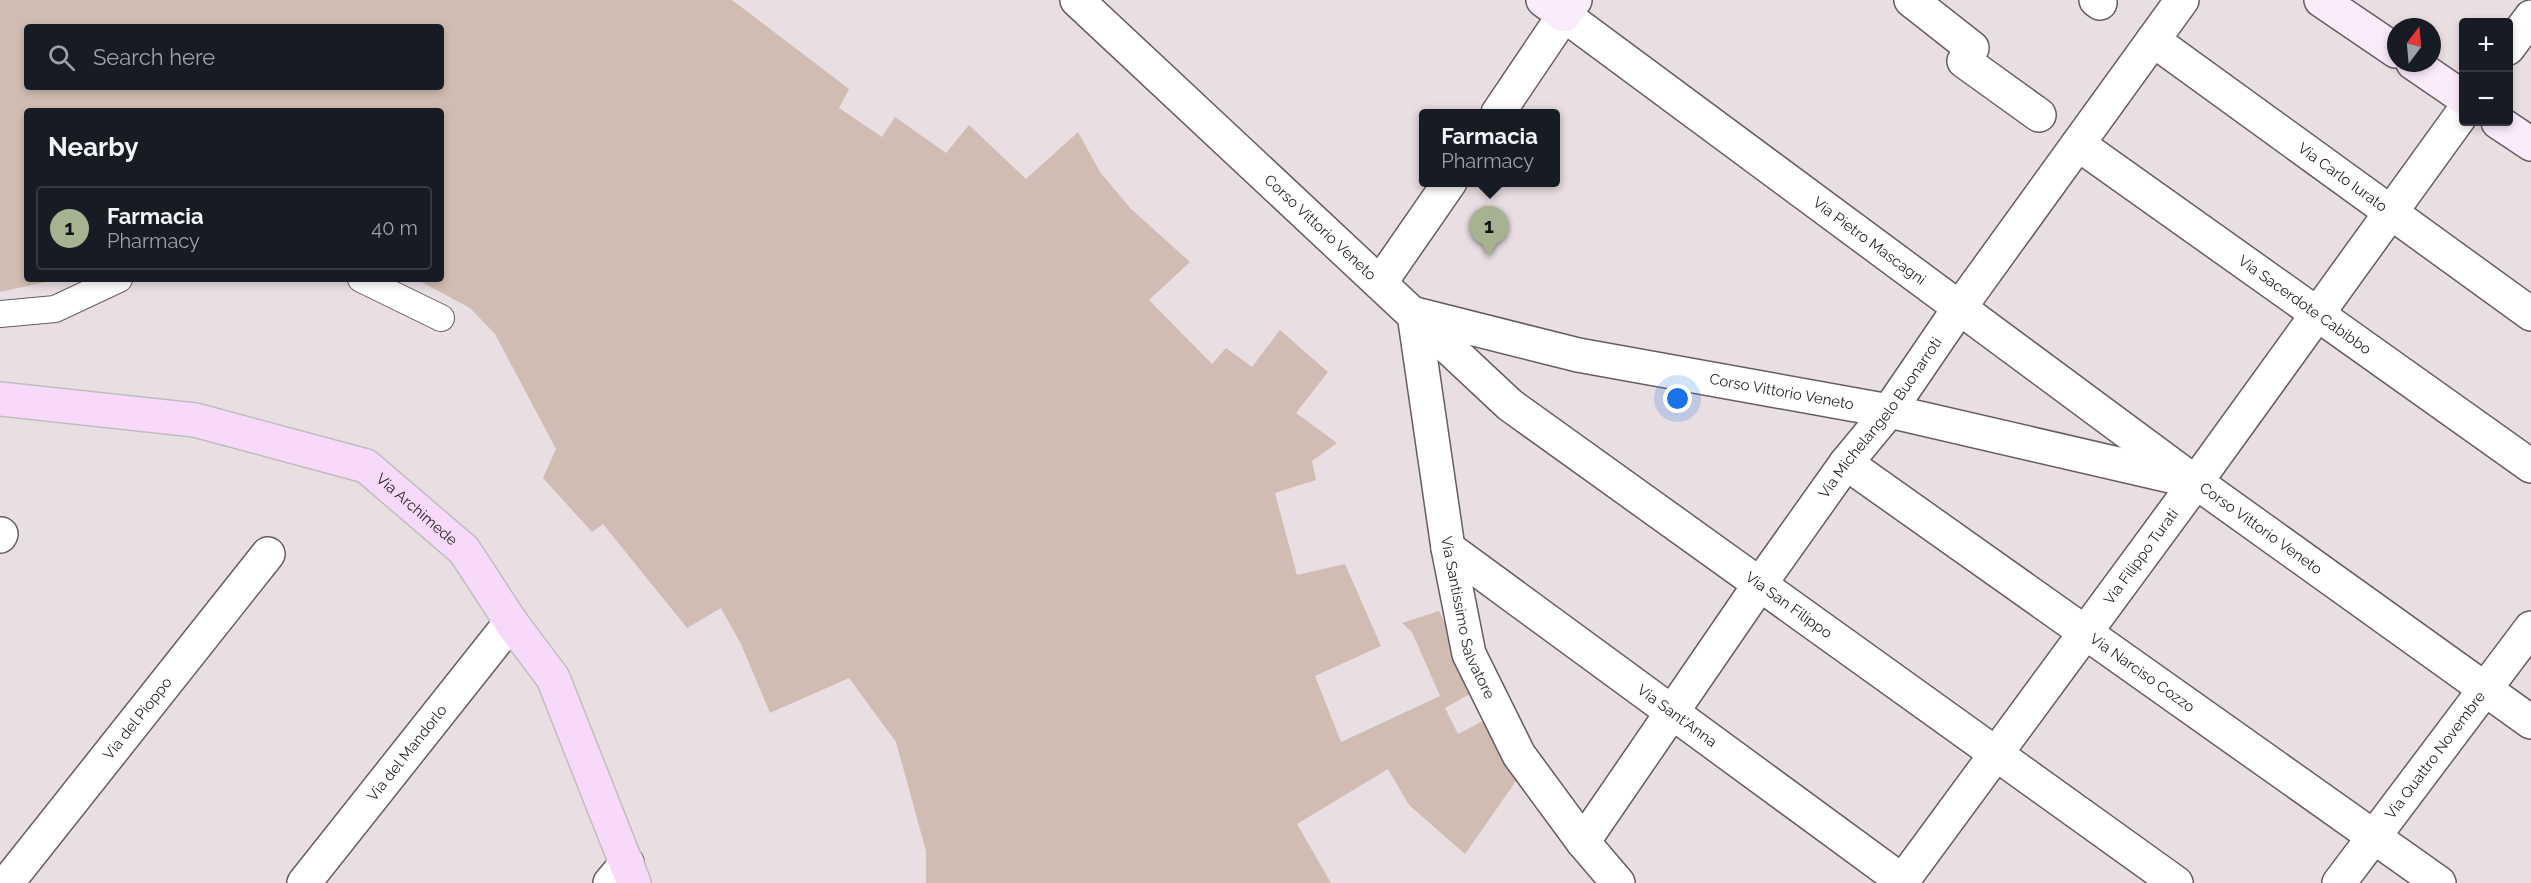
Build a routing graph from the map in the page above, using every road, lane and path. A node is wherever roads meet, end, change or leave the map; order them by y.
1 (1077, 0) edge
2 (1911, 0) edge
3 (2182, 0) edge
4 (2321, 0) edge
5 (1561, 5) edge
6 (2531, 17) edge
7 (2153, 40) junction
8 (2513, 41) edge
9 (2387, 45) edge
10 (2426, 72) edge
11 (2459, 95) edge
12 (1501, 109) edge
13 (2039, 115) dead end
14 (2459, 117) edge
15 (2504, 126) edge
16 (2078, 144) junction
17 (2531, 144) edge
18 (1447, 187) edge
19 (2390, 213) junction
20 (113, 282) edge
21 (367, 282) edge
22 (1380, 283) junction
23 (1960, 307) junction
24 (0, 314) edge
25 (1414, 314) junction
26 (2317, 314) junction
27 (2531, 314) edge
28 (441, 318) dead end
29 (0, 399) edge
30 (1889, 411) junction
31 (1846, 463) junction
32 (2531, 466) edge
33 (2196, 482) junction
34 (1448, 548) junction
35 (268, 554) dead end
36 (1760, 584) junction
37 (512, 622) junction
38 (2531, 628) edge
39 (2086, 631) junction
40 (2484, 689) junction
41 (1673, 713) junction
42 (2531, 722) edge
43 (1997, 753) junction
44 (2375, 836) junction
45 (1583, 842) junction
46 (624, 876) edge
47 (1903, 882) edge
48 (7, 883) edge
49 (304, 883) edge
50 (1618, 883) edge
51 (2176, 883) edge
52 (2339, 883) edge
53 (2439, 883) edge

1 - 22 street, Corso Vittorio Veneto
2 - 13 street
3 - 7 street, Via Michelangelo Buonarroti
4 - 9 main road
5 - 12 street
5 - 23 street, Via Pietro Mascagni
6 - 8 street
7 - 16 street, Via Michelangelo Buonarroti
7 - 19 street, Via Carlo Iurato
10 - 11 main road
14 - 19 street, Via Filippo Turati
15 - 17 main road
16 - 23 street, Via Michelangelo Buonarroti
16 - 26 street, Via Sacerdote Cabibbo
18 - 22 street
19 - 26 street, Via Filippo Turati
19 - 27 street, Via Carlo Iurato
20 - 24 lane
21 - 28 lane
22 - 25 street, Corso Vittorio Veneto
23 - 30 street, Via Michelangelo Buonarroti
23 - 33 street, Via Pietro Mascagni
25 - 30 street, Corso Vittorio Veneto
25 - 34 street, Via Santissimo Salvatore
25 - 36 street, Via San Filippo
26 - 32 street, Via Sacerdote Cabibbo
26 - 33 street, Via Filippo Turati
29 - 37 main road, Via Archimede
30 - 31 street, Via Michelangelo Buonarroti
30 - 33 street, Corso Vittorio Veneto
31 - 36 street, Via Michelangelo Buonarroti
31 - 39 street, Via Narciso Cozzo
33 - 39 street, Via Filippo Turati
33 - 40 street, Corso Vittorio Veneto
34 - 41 street, Via Sant'Anna
34 - 45 street, Via Santissimo Salvatore
35 - 48 street, Via del Pioppo
36 - 41 street, Via Michelangelo Buonarroti
36 - 43 street, Via San Filippo
37 - 46 main road, Via Archimede
37 - 49 street, Via del Mandorlo
38 - 40 street, Via Quattro Novembre
39 - 43 street, Via Filippo Turati
39 - 44 street, Via Narciso Cozzo
40 - 42 street, Corso Vittorio Veneto
40 - 44 street, Via Quattro Novembre
41 - 45 street, Via Michelangelo Buonarroti
41 - 47 street, Via Sant'Anna
43 - 47 street, Via Filippo Turati
43 - 51 street, Via San Filippo
44 - 52 street, Via Quattro Novembre
44 - 53 street, Via Narciso Cozzo
45 - 50 street, Via Santissimo Salvatore

